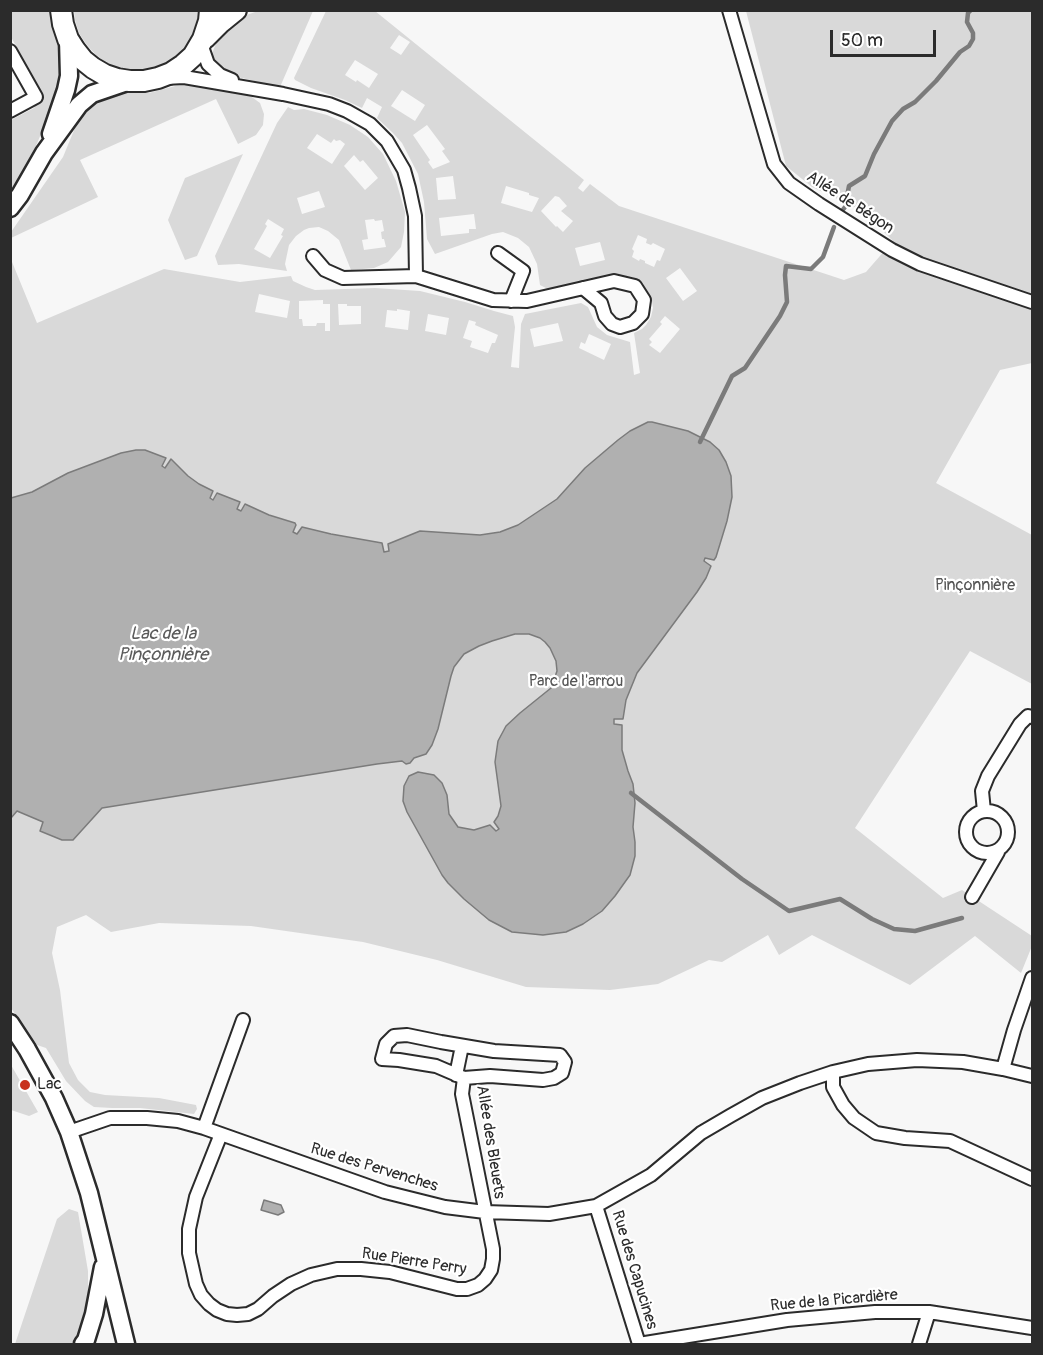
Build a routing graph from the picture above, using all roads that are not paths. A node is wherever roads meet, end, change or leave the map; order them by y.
1 (61, 10) edge
2 (210, 10) edge
3 (236, 10) edge
4 (729, 10) edge
5 (68, 39) junction
6 (202, 42) junction
7 (10, 51) edge
8 (158, 78) junction
9 (130, 81) junction
10 (253, 89) junction
11 (10, 111) edge
12 (44, 153) junction
13 (10, 208) edge
14 (498, 253) dead end
15 (314, 256) dead end
16 (416, 276) junction
17 (583, 288) junction
18 (511, 301) junction
19 (1032, 302) edge
20 (1032, 717) edge
21 (984, 811) junction
22 (998, 852) junction
23 (972, 897) dead end
24 (1032, 978) edge
25 (243, 1020) dead end
26 (10, 1023) edge
27 (462, 1046) junction
28 (1003, 1069) junction
29 (833, 1072) junction
30 (460, 1076) junction
31 (1032, 1077) edge
32 (204, 1128) junction
33 (69, 1132) junction
34 (220, 1134) junction
35 (1032, 1179) edge
36 (596, 1206) junction
37 (485, 1212) junction
38 (104, 1260) junction
39 (929, 1312) junction
40 (1032, 1328) edge
41 (83, 1344) edge
42 (126, 1344) edge
43 (639, 1344) edge
44 (919, 1344) edge

1 - 5 main road
2 - 6 main road
3 - 6 main road
4 - 19 street, Allée de Bégon
5 - 9 main road
5 - 12 main road
6 - 8 main road
6 - 10 street
7 - 11 street
8 - 9 main road
8 - 10 street
9 - 12 main road
10 - 16 street
12 - 13 main road
14 - 18 street
15 - 16 street
16 - 18 street
17 - 17 street
17 - 18 street
20 - 21 street
21 - 22 street
21 - 22 street
22 - 23 street
24 - 28 street
25 - 32 street
26 - 33 main road
27 - 30 street, Allée des Bleuets
27 - 30 street, Allée des Bleuets
27 - 30 street, Allée des Bleuets
28 - 29 street, Rue des Pervenches
28 - 31 street, Rue des Pervenches
29 - 35 street
29 - 36 street, Rue des Pervenches
30 - 37 street, Allée des Bleuets
32 - 33 street, Rue des Pervenches
32 - 34 street, Rue des Pervenches
33 - 38 main road
34 - 37 street, Rue des Pervenches
34 - 37 street, Rue Pierre Perry
36 - 37 street, Rue des Pervenches
36 - 43 street, Rue des Capucines
38 - 41 main road
38 - 42 main road
39 - 40 street, Rue de la Picardière
39 - 43 street, Rue de la Picardière
39 - 44 street

